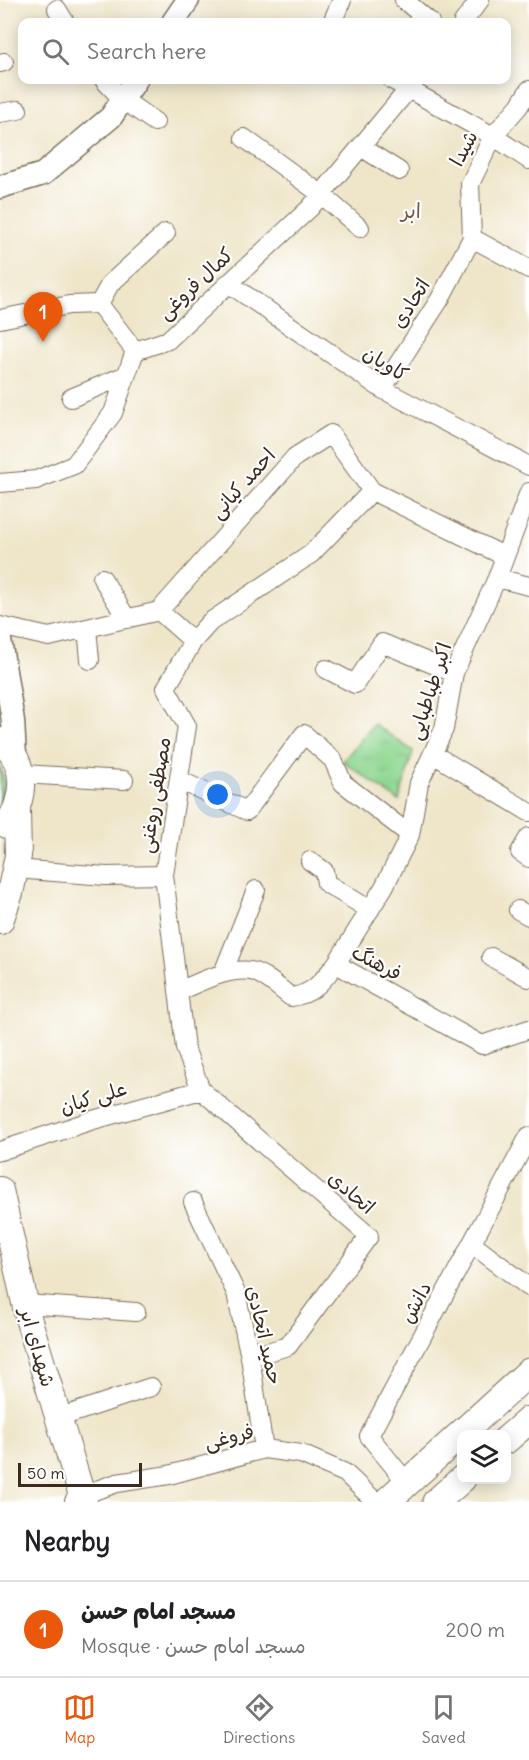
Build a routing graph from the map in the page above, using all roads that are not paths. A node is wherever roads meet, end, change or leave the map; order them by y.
1 (188, 0) edge
2 (342, 0) edge
3 (404, 0) edge
4 (480, 0) edge
5 (176, 18) edge
6 (334, 18) edge
7 (425, 18) edge
8 (466, 18) edge
9 (108, 84) edge
10 (133, 84) edge
11 (404, 84) edge
12 (408, 84) edge
13 (529, 90) edge
14 (122, 99) junction
15 (155, 122) dead end
16 (493, 136) junction
17 (244, 138) dead end
18 (361, 147) junction
19 (529, 160) edge
20 (399, 171) dead end
21 (0, 187) edge
22 (322, 195) junction
23 (360, 228) dead end
24 (166, 233) dead end
25 (472, 238) junction
26 (529, 269) edge
27 (228, 283) junction
28 (99, 304) junction
29 (0, 319) edge
30 (135, 351) junction
31 (126, 375) junction
32 (382, 389) junction
33 (71, 398) dead end
34 (529, 466) edge
35 (0, 483) edge
36 (372, 491) junction
37 (529, 492) edge
38 (504, 556) junction
39 (102, 578) dead end
40 (497, 578) junction
41 (529, 586) edge
42 (159, 611) junction
43 (127, 619) junction
44 (0, 626) edge
45 (87, 628) junction
46 (194, 641) junction
47 (1, 655) edge
48 (90, 660) dead end
49 (326, 669) dead end
50 (454, 673) junction
51 (433, 754) junction
52 (12, 757) edge
53 (124, 780) dead end
54 (179, 780) junction
55 (17, 811) junction
56 (529, 812) edge
57 (0, 831) edge
58 (410, 835) junction
59 (529, 837) edge
60 (529, 858) edge
61 (310, 861) dead end
62 (15, 869) junction
63 (164, 875) junction
64 (256, 890) dead end
65 (370, 910) junction
66 (0, 921) edge
67 (491, 957) dead end
68 (336, 964) junction
69 (223, 973) junction
70 (527, 981) edge
71 (178, 991) junction
72 (529, 1029) edge
73 (201, 1090) junction
74 (529, 1136) edge
75 (0, 1151) edge
76 (0, 1190) edge
77 (193, 1202) dead end
78 (471, 1244) junction
79 (529, 1287) edge
80 (26, 1304) junction
81 (136, 1312) dead end
82 (250, 1357) junction
83 (529, 1372) edge
84 (151, 1388) dead end
85 (58, 1418) junction
86 (529, 1420) edge
87 (511, 1436) edge
88 (264, 1449) junction
89 (407, 1483) junction
90 (457, 1483) edge
91 (79, 1500) edge
92 (376, 1502) edge
93 (386, 1502) edge
94 (436, 1502) edge

1 - 5 street
2 - 6 street
3 - 7 street
4 - 8 street
9 - 14 street
10 - 14 street
11 - 18 street, کمال فروغی
12 - 16 street
13 - 16 street, شیدا
14 - 15 street
14 - 21 street
16 - 19 street
16 - 25 street, شیدا
17 - 22 street
18 - 20 street
18 - 22 street, کمال فروغی
22 - 23 street
22 - 27 street, کمال فروغی
24 - 28 street
25 - 26 street
25 - 32 street, اتحادی
27 - 30 street, کمال فروغی
27 - 32 street, کاویان
28 - 29 street
28 - 30 street
30 - 31 street
31 - 33 street
31 - 35 street
32 - 34 street, کاویان
36 - 38 street, احمد کیانی
36 - 42 street, احمد کیانی
36 - 46 street, مصطفی روغنی
37 - 38 street, اکبر طباطبایی
38 - 40 street, اکبر طباطبایی
39 - 43 street
40 - 41 street
40 - 50 street, اکبر طباطبایی
42 - 43 street
42 - 46 street
43 - 45 street
44 - 45 street
45 - 48 street
46 - 54 street, مصطفی روغنی
47 - 52 street
49 - 50 street
50 - 51 street, اکبر طباطبایی
51 - 56 street
51 - 58 street, اکبر طباطبایی
52 - 53 street
52 - 55 main road
54 - 58 street
54 - 63 street, مصطفی روغنی
55 - 57 main road
55 - 62 main road
58 - 65 street, اکبر طباطبایی
59 - 60 street
61 - 65 street
62 - 63 street
62 - 66 main road
63 - 71 street, مصطفی روغنی
64 - 69 street
65 - 68 street, اکبر طباطبایی
67 - 70 street
68 - 69 street, فرهنگ
68 - 72 street, فرهنگ
69 - 71 street, فرهنگ
71 - 73 street, مصطفی روغنی
73 - 75 street, علی کیان
73 - 82 street, اتحادی
74 - 78 street, دانش
76 - 80 main road, شهدای ابر
77 - 82 street, حمید اتحادی
78 - 79 street
78 - 89 street, دانش
80 - 81 street
80 - 85 main road, شهدای ابر
82 - 88 street, حمید اتحادی
83 - 89 main road
84 - 85 street
85 - 91 main road, شهدای ابر
86 - 87 main road
88 - 91 street, فروغی
88 - 92 street, فروغی
89 - 93 main road
90 - 94 main road

